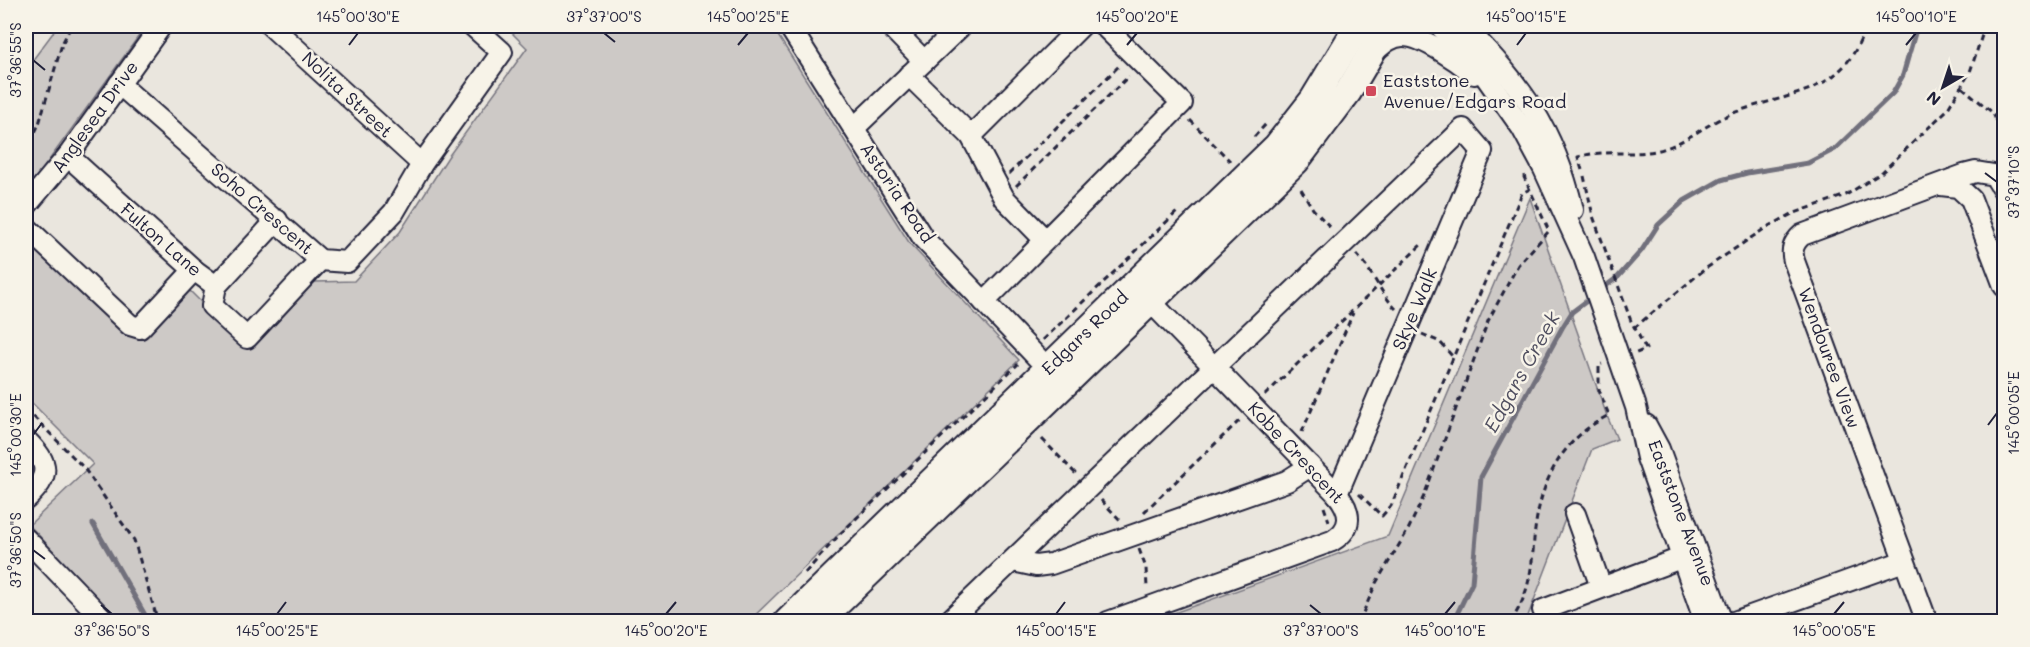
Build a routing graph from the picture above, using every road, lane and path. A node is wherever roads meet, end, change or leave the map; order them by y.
1 (71, 26) edge
2 (161, 26) edge
3 (271, 26) edge
4 (473, 26) edge
5 (789, 26) edge
6 (890, 26) edge
7 (961, 26) edge
8 (1081, 26) edge
9 (1104, 26) edge
10 (1358, 26) edge
11 (1387, 26) edge
12 (1440, 26) edge
13 (1464, 26) edge
14 (1866, 26) edge
15 (1986, 26) edge
16 (1369, 57) junction
17 (1137, 58) junction
18 (924, 61) junction
19 (909, 75) junction
20 (119, 84) junction
21 (1962, 87) junction
22 (1507, 104) junction
23 (1180, 106) junction
24 (1269, 120) dead end
25 (854, 128) junction
26 (971, 136) junction
27 (2004, 140) edge
28 (1246, 144) dead end
29 (26, 151) edge
30 (68, 156) junction
31 (1230, 160) dead end
32 (422, 164) junction
33 (1941, 185) junction
34 (1301, 189) dead end
35 (1530, 189) dead end
36 (2004, 191) edge
37 (1001, 192) junction
38 (26, 206) edge
39 (1179, 209) dead end
40 (277, 220) junction
41 (26, 227) edge
42 (1045, 240) junction
43 (1345, 242) junction
44 (1584, 256) junction
45 (320, 260) junction
46 (194, 270) junction
47 (2004, 285) edge
48 (216, 286) junction
49 (984, 302) junction
50 (1151, 302) junction
51 (1354, 309) dead end
52 (1409, 324) junction
53 (1634, 328) junction
54 (1453, 357) dead end
55 (1621, 358) junction
56 (1042, 363) junction
57 (1214, 366) junction
58 (1636, 407) junction
59 (26, 409) edge
60 (1302, 432) dead end
61 (26, 440) edge
62 (1310, 466) junction
63 (1337, 494) junction
64 (26, 499) edge
65 (1575, 514) dead end
66 (1135, 535) junction
67 (26, 539) edge
68 (1681, 558) junction
69 (1012, 561) junction
70 (1904, 561) junction
71 (801, 578) dead end
72 (1601, 587) junction
73 (1147, 588) dead end
74 (1543, 610) dead end
75 (106, 621) edge
76 (158, 621) edge
77 (449, 621) edge
78 (485, 621) edge
79 (788, 621) edge
80 (818, 621) edge
81 (948, 621) edge
82 (1108, 621) edge
83 (1359, 621) edge
84 (1510, 621) edge
85 (1705, 621) edge
86 (1722, 621) edge
87 (1734, 621) edge
88 (1927, 621) edge

1 - 29 path
2 - 20 street, Anglesea Drive
3 - 32 street, Nolita Street
4 - 32 street, Soho Crescent
5 - 25 street, Astoria Road
6 - 18 street
7 - 18 street
8 - 26 street
9 - 17 street
10 - 56 main road, Edgars Road
11 - 16 main road, Edgars Road
12 - 22 street, Eaststone Avenue
13 - 44 street, Eaststone Avenue
14 - 53 path
15 - 21 path
16 - 22 street
16 - 50 main road, Edgars Road
17 - 23 street
17 - 37 path
17 - 37 path
18 - 19 street
19 - 25 street
19 - 26 street
20 - 30 street, Anglesea Drive
20 - 40 street, Soho Crescent
21 - 27 path
21 - 53 path
22 - 44 street, Eaststone Avenue
23 - 31 path
23 - 42 street
24 - 28 path
25 - 49 street, Astoria Road
26 - 37 street
30 - 38 street, Anglesea Drive
30 - 46 street, Fulton Lane
32 - 45 street, Soho Crescent
33 - 36 street
33 - 47 street
33 - 70 street, Wendouree View
34 - 43 path
35 - 83 path
37 - 42 street
39 - 56 path
40 - 45 street, Soho Crescent
40 - 48 street, Fulton Lane
41 - 46 street
42 - 49 street
43 - 52 path
43 - 52 street, Skye Walk
43 - 57 street
44 - 55 street, Eaststone Avenue
45 - 48 street
46 - 48 street, Fulton Lane
49 - 56 street, Astoria Road
50 - 56 main road, Edgars Road
50 - 57 street, Kobe Crescent
51 - 60 path
52 - 54 path
52 - 63 street, Skye Walk
53 - 55 path
55 - 58 street, Eaststone Avenue
55 - 84 path
56 - 71 path
56 - 79 main road, Edgars Road
56 - 80 main road, Edgars Road
57 - 62 street, Kobe Crescent
57 - 69 street
58 - 68 street, Eaststone Avenue
58 - 86 street, Eaststone Avenue
59 - 76 path
61 - 64 street
62 - 63 street, Kobe Crescent
62 - 66 street
63 - 82 street, Kobe Crescent
65 - 72 street
66 - 69 street
66 - 73 path
67 - 75 street
68 - 72 street
68 - 85 street, Eaststone Avenue
69 - 81 street
70 - 87 street
70 - 88 street, Wendouree View
72 - 74 street
77 - 78 path

